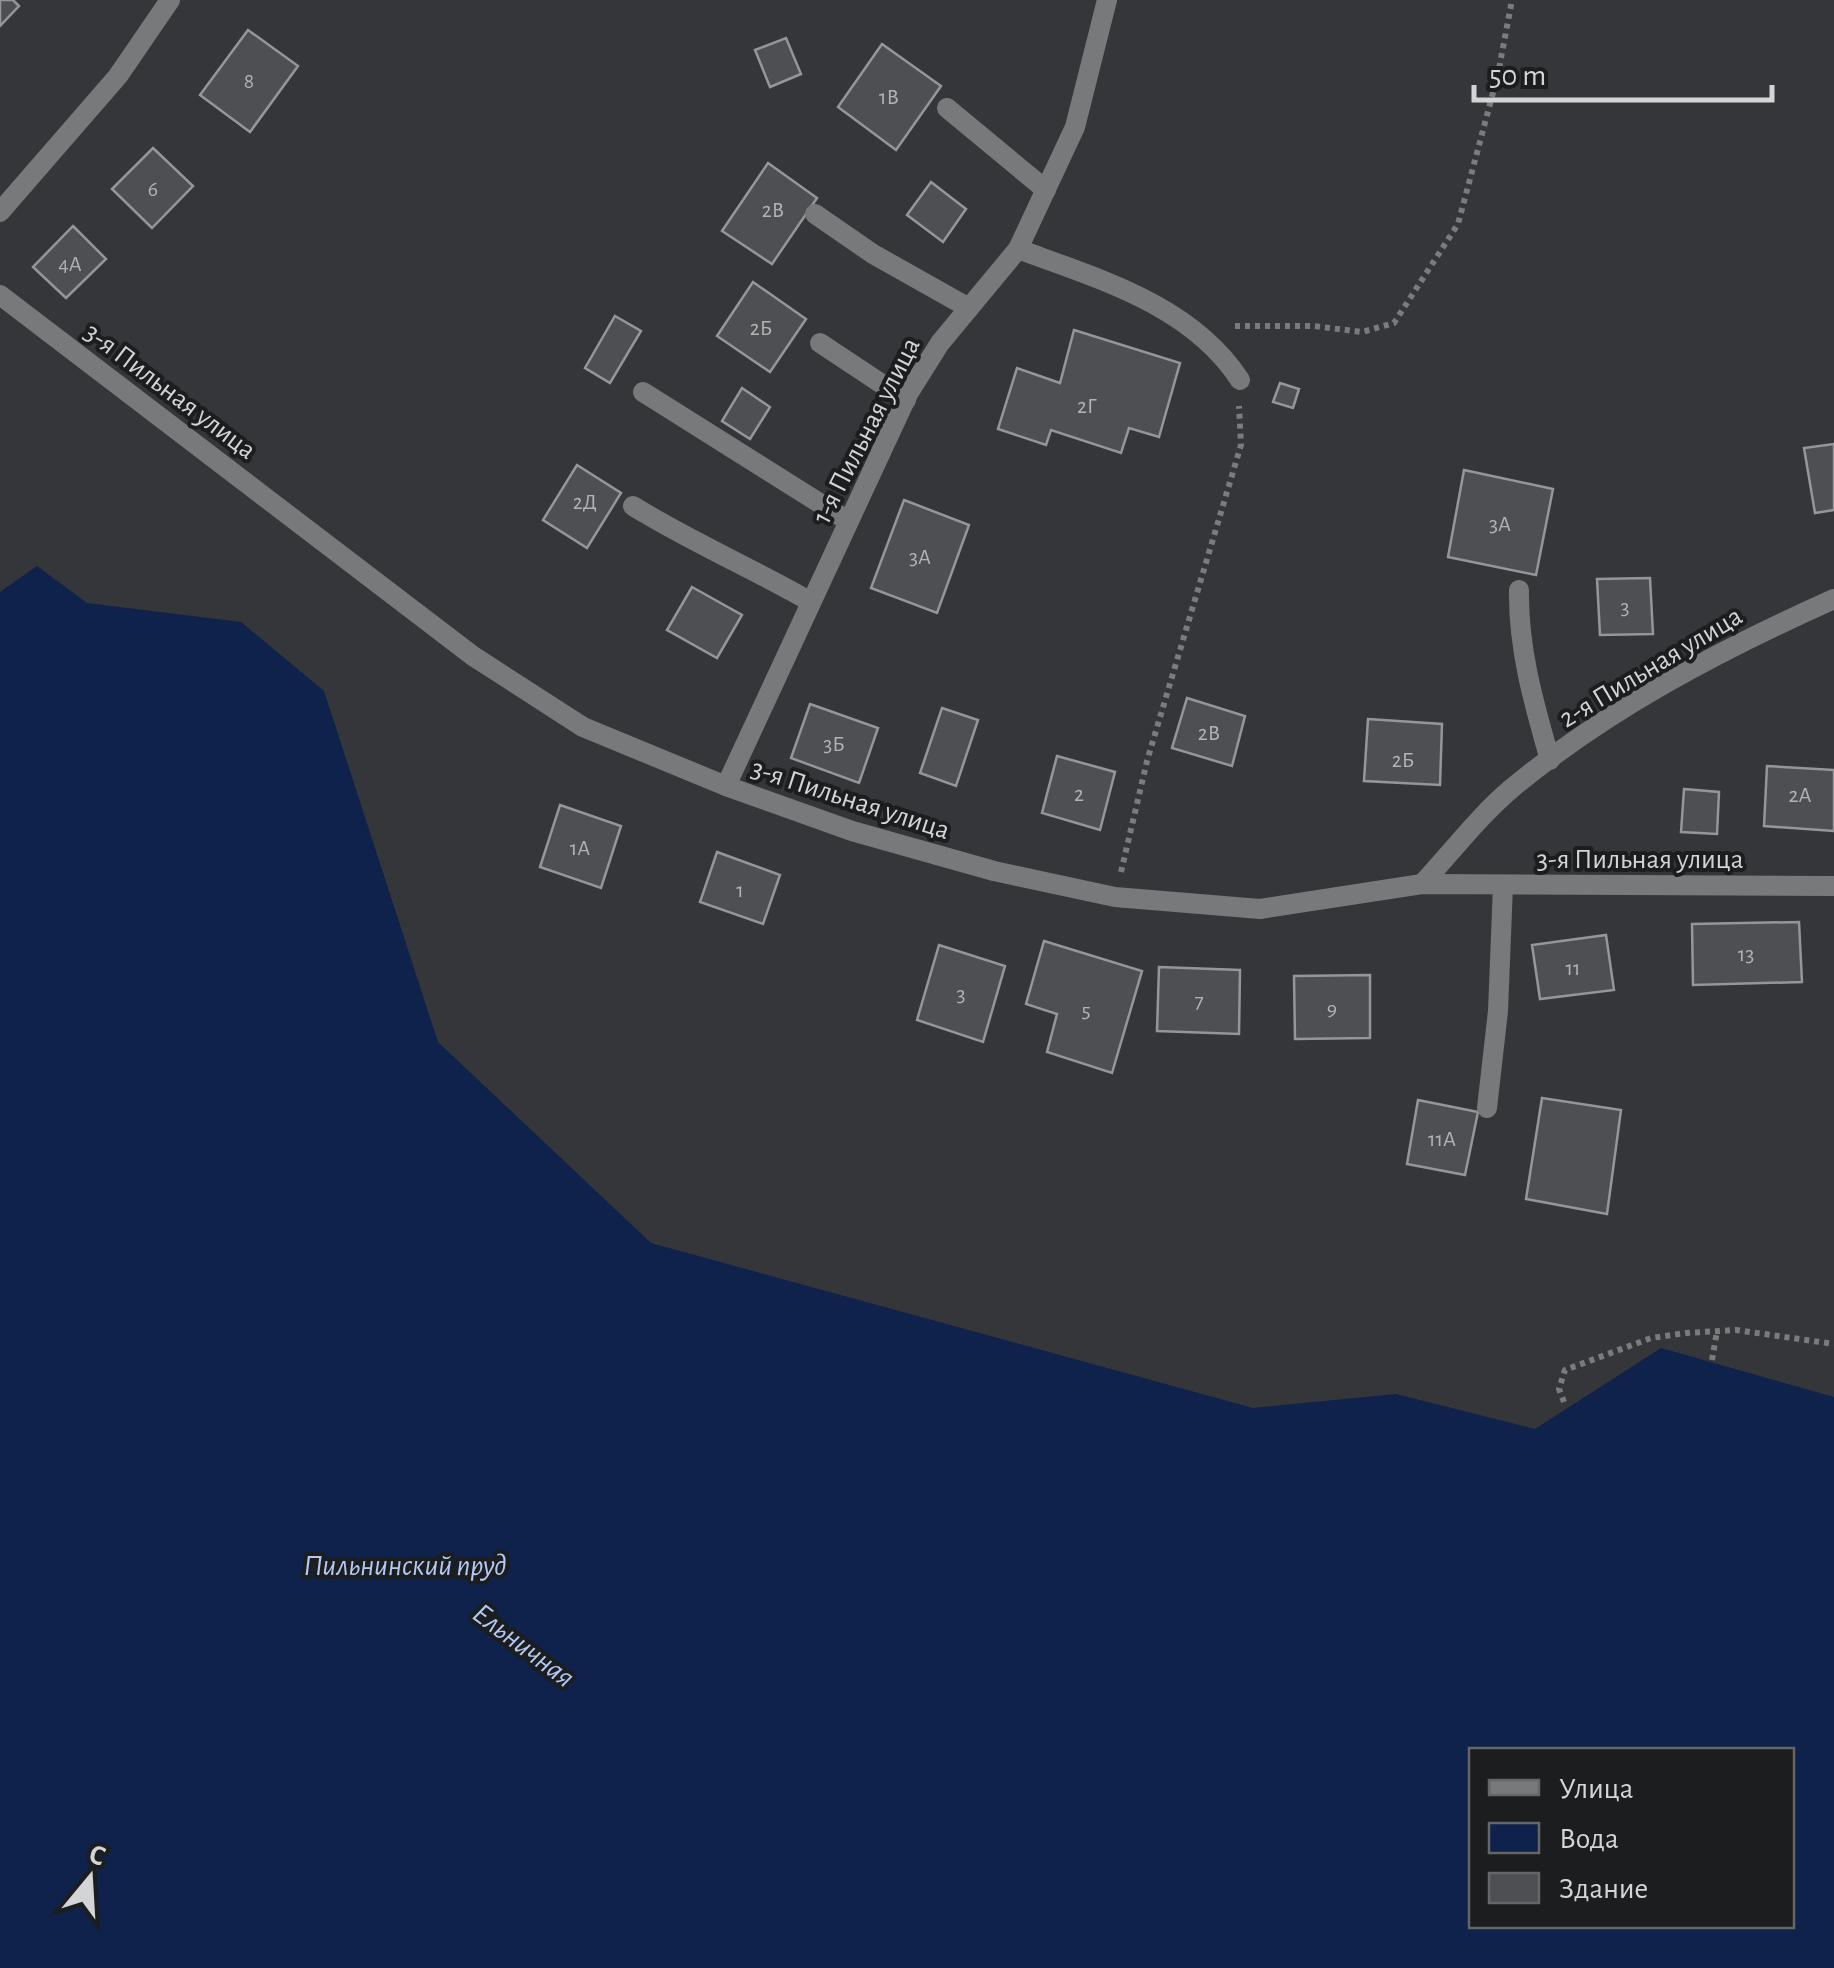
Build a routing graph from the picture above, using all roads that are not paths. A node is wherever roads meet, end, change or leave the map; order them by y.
1 (170, 0) edge
2 (1108, 0) edge
3 (947, 108) dead end
4 (1046, 190) junction
5 (0, 212) edge
6 (815, 214) dead end
7 (1018, 249) junction
8 (0, 295) edge
9 (969, 308) junction
10 (820, 343) dead end
11 (1240, 380) road end
12 (643, 392) dead end
13 (906, 400) junction
14 (633, 506) dead end
15 (848, 521) junction
16 (1519, 590) dead end
17 (1834, 599) edge
18 (811, 602) junction
19 (1550, 760) junction
20 (726, 786) junction
21 (1422, 884) junction
22 (1503, 884) junction
23 (1834, 886) edge
24 (1487, 1108) dead end

1 - 5 street
2 - 4 street, 1-я Пильная улица
3 - 4 street
4 - 7 street, 1-я Пильная улица
6 - 9 street
7 - 9 street, 1-я Пильная улица
7 - 11 street
8 - 20 street, 3-я Пильная улица
9 - 13 street, 1-я Пильная улица
10 - 13 street
12 - 15 street
13 - 15 street, 1-я Пильная улица
14 - 18 street
15 - 18 street, 1-я Пильная улица
16 - 19 street
17 - 19 street, 2-я Пильная улица
18 - 20 street, 1-я Пильная улица
19 - 21 street, 2-я Пильная улица
20 - 21 street, 3-я Пильная улица
21 - 22 street, 3-я Пильная улица
22 - 23 street, 3-я Пильная улица
22 - 24 street

